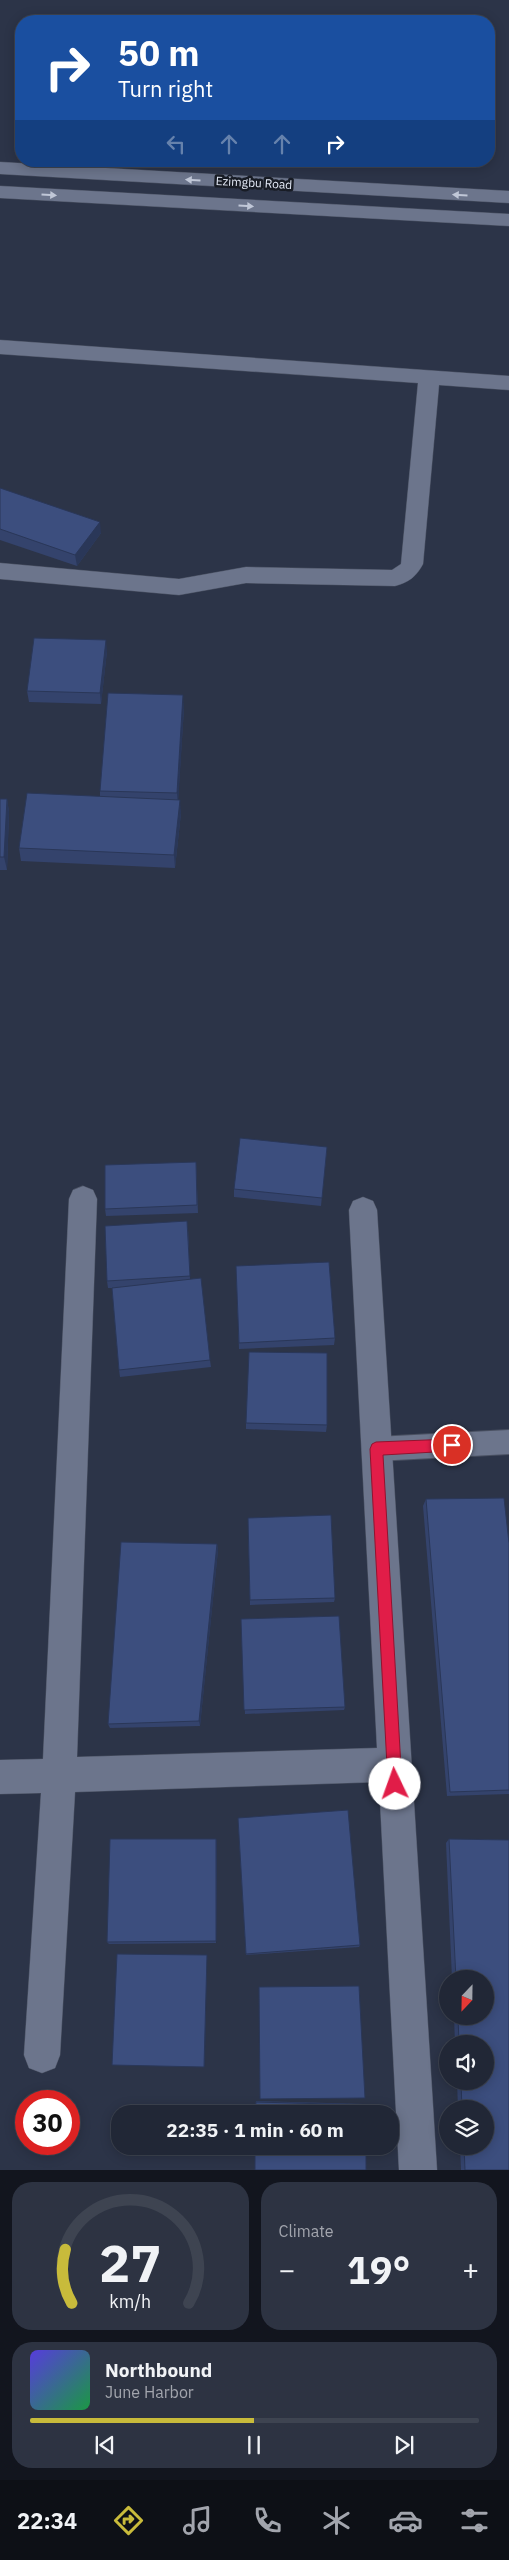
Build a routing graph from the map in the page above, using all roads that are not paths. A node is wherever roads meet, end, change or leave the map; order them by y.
1 (0, 168) edge
2 (0, 192) edge
3 (509, 197) edge
4 (509, 220) edge
5 (0, 346) edge
6 (428, 378) junction
7 (509, 383) edge
8 (0, 571) edge
9 (83, 1199) dead end
10 (364, 1210) dead end
11 (509, 1442) edge
12 (376, 1449) junction
13 (394, 1764) junction
14 (59, 1776) junction
15 (0, 1777) edge
16 (42, 2055) dead end
17 (418, 2170) edge

3 -> 1 street, Ezimgbu Road
2 -> 4 street, Ezimgbu Road
5 - 6 street
6 - 7 street
6 - 8 street
9 - 14 street
10 - 12 street
11 - 12 lane
12 - 13 street
13 - 14 street
13 - 17 street
14 - 15 street
14 - 16 street

